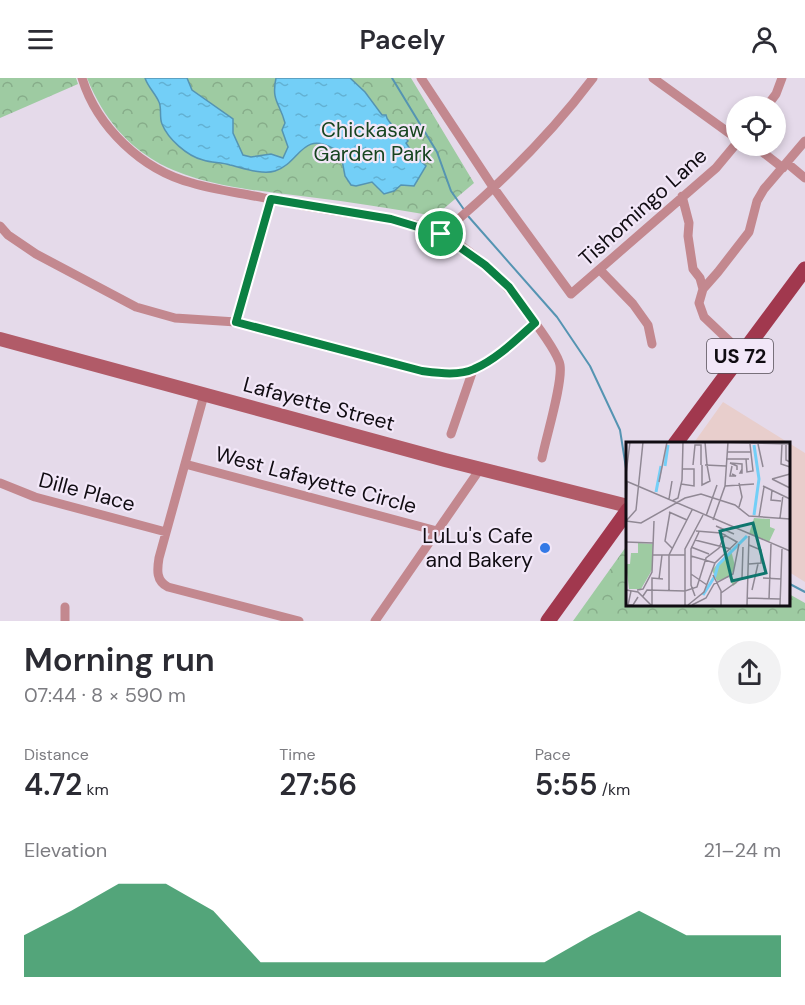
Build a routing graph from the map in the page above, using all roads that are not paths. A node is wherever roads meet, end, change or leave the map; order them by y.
1 (82, 78) edge
2 (421, 78) edge
3 (593, 78) edge
4 (653, 78) edge
5 (782, 78) edge
6 (774, 96) edge
7 (726, 131) edge
8 (805, 141) edge
9 (726, 156) edge
10 (770, 156) edge
11 (785, 166) junction
12 (805, 178) edge
13 (493, 187) junction
14 (682, 196) junction
15 (271, 199) junction
16 (0, 226) edge
17 (441, 234) junction
18 (805, 269) edge
19 (600, 270) junction
20 (703, 289) junction
21 (236, 322) junction
22 (535, 323) junction
23 (0, 339) edge
24 (652, 344) dead end
25 (742, 353) junction
26 (473, 370) junction
27 (204, 395) junction
28 (451, 434) dead end
29 (676, 442) edge
30 (542, 458) dead end
31 (185, 464) junction
32 (480, 469) junction
33 (0, 483) edge
34 (626, 507) edge
35 (626, 511) edge
36 (437, 531) junction
37 (166, 532) junction
38 (65, 608) dead end
39 (65, 621) edge
40 (299, 621) edge
41 (375, 621) edge
42 (548, 621) edge

1 - 15 street
2 - 13 street
3 - 13 street
4 - 7 street
5 - 6 street
8 - 11 street
9 - 14 street, Tishomingo Lane
10 - 11 street
11 - 12 street
11 - 20 street
13 - 17 street
13 - 19 street, Tishomingo Lane
14 - 19 street, Tishomingo Lane
14 - 20 street
15 - 17 street
15 - 21 street
16 - 21 street
17 - 22 street
18 - 25 main road, US 72
19 - 24 street
20 - 25 street
21 - 26 street
22 - 26 street
22 - 30 street
23 - 27 street, Lafayette Street
25 - 29 main road, US 72
26 - 28 street
27 - 31 street
27 - 32 street, Lafayette Street
31 - 36 street, West Lafayette Circle
31 - 37 street
32 - 34 street, Lafayette Street
32 - 36 street
33 - 37 street, Dille Place
35 - 42 main road
36 - 41 street
37 - 40 street
38 - 39 street

